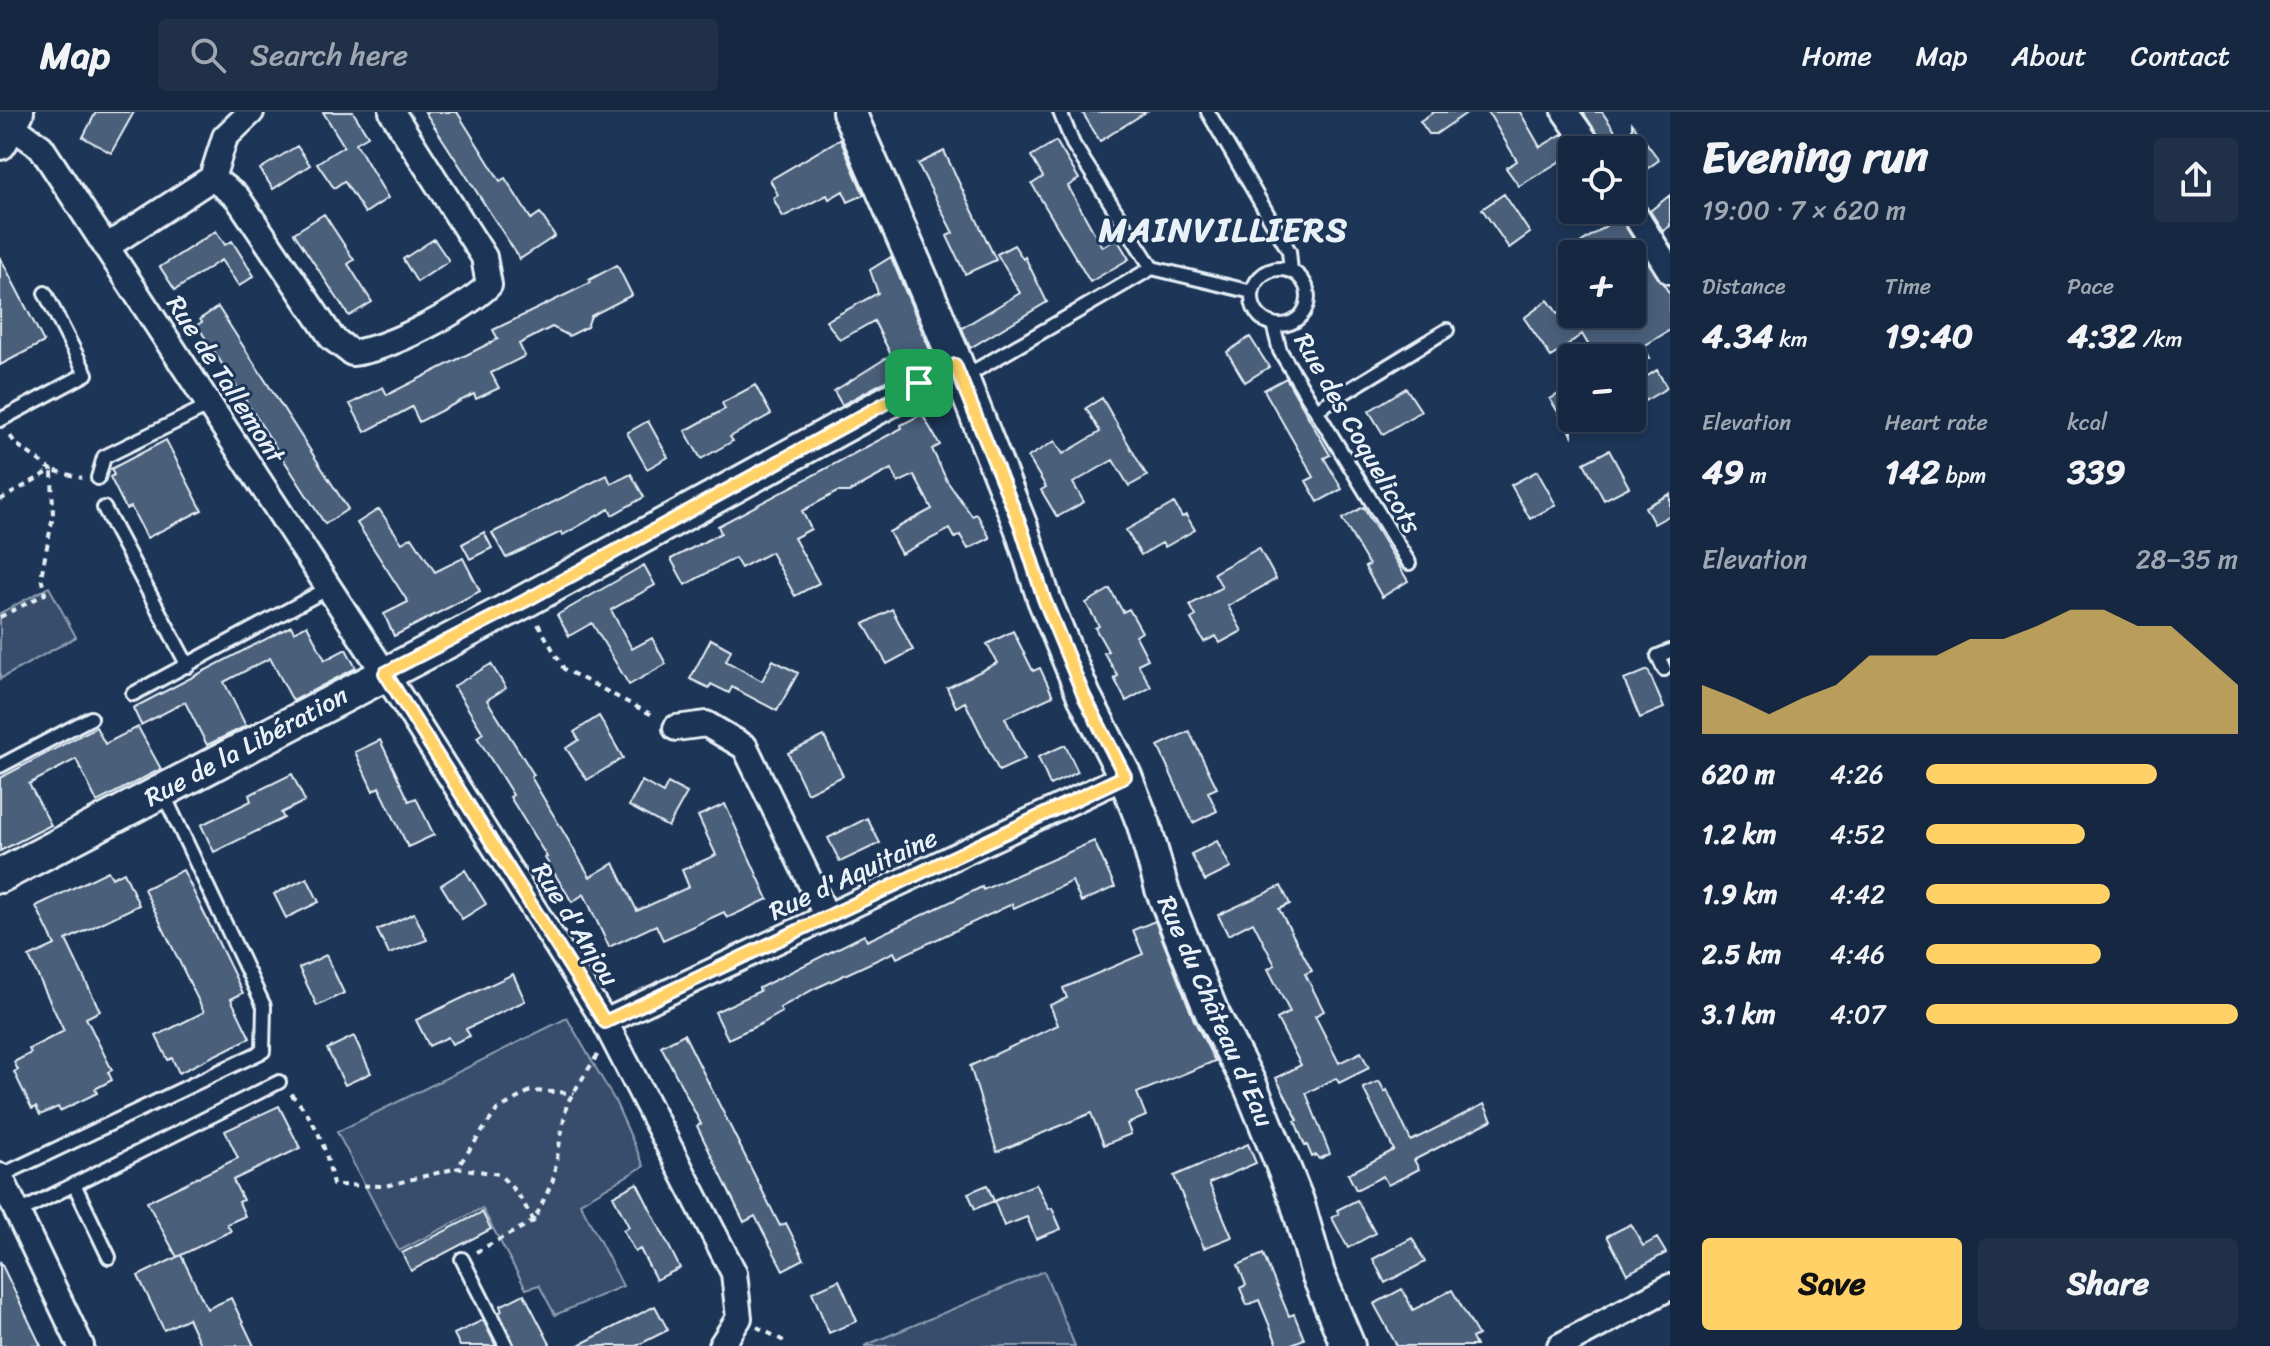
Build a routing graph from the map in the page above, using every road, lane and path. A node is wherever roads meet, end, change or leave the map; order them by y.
1 (251, 112) edge
2 (392, 112) edge
3 (849, 112) edge
4 (1060, 112) edge
5 (1208, 112) edge
6 (1565, 112) edge
7 (7, 129) edge
8 (1582, 136) edge
9 (212, 178) junction
10 (1642, 224) edge
11 (106, 247) junction
12 (1668, 261) edge
13 (1152, 268) junction
14 (1291, 271) junction
15 (1252, 292) junction
16 (45, 293) dead end
17 (1273, 324) junction
18 (1447, 330) dead end
19 (958, 372) junction
20 (210, 405) junction
21 (1316, 410) junction
22 (0, 421) edge
23 (52, 470) junction
24 (98, 478) dead end
25 (0, 500) edge
26 (104, 508) dead end
27 (1409, 563) dead end
28 (327, 589) junction
29 (525, 601) junction
30 (0, 617) edge
31 (1670, 651) edge
32 (188, 666) junction
33 (1664, 669) dead end
34 (385, 673) junction
35 (133, 694) dead end
36 (91, 718) dead end
37 (676, 728) joint
38 (0, 766) edge
39 (1125, 776) junction
40 (162, 790) junction
41 (0, 876) edge
42 (827, 917) junction
43 (605, 1022) junction
44 (599, 1052) dead end
45 (279, 1082) joint
46 (574, 1093) junction
47 (457, 1168) junction
48 (0, 1176) edge
49 (74, 1184) junction
50 (17, 1213) junction
51 (534, 1221) junction
52 (109, 1257) dead end
53 (462, 1259) joint
54 (1670, 1287) edge
55 (1563, 1345) edge
56 (81, 1346) edge
57 (506, 1346) edge
58 (721, 1346) edge
59 (1348, 1346) edge

1 - 9 street
2 - 9 street
3 - 19 street, Rue du Château d'Eau
4 - 13 lane
5 - 14 lane
6 - 8 street
7 - 11 street, Rue de Tallemont
9 - 11 street
10 - 12 street
11 - 20 street, Rue de Tallemont
13 - 15 lane
13 - 19 lane
14 - 15 lane
14 - 17 lane
15 - 17 lane
16 - 22 lane
17 - 21 lane, Rue des Coquelicots
18 - 21 lane
19 - 29 street, Rue de la Libération
19 - 39 street, Rue du Château d'Eau
20 - 24 lane
20 - 28 street, Rue de Tallemont
21 - 27 lane, Rue des Coquelicots
22 - 23 path
23 - 25 path
23 - 30 path
26 - 32 lane
28 - 32 lane
28 - 34 street, Rue de Tallemont
29 - 34 street, Rue de la Libération
29 - 37 path
31 - 33 lane
32 - 35 lane
34 - 40 street, Rue de la Libération
34 - 43 street, Rue d'Anjou
36 - 38 lane
37 - 42 street
39 - 42 street, Rue d'Aquitaine
39 - 59 street, Rue du Château d'Eau
40 - 41 street, Rue de la Libération
40 - 48 lane
42 - 43 street, Rue d'Aquitaine
43 - 58 street, Rue d'Anjou
44 - 46 path
45 - 47 path
45 - 49 lane
46 - 47 path
46 - 51 path
47 - 51 path
48 - 50 street
49 - 50 lane
49 - 52 lane
50 - 56 street
51 - 53 path
53 - 57 lane
54 - 55 street

